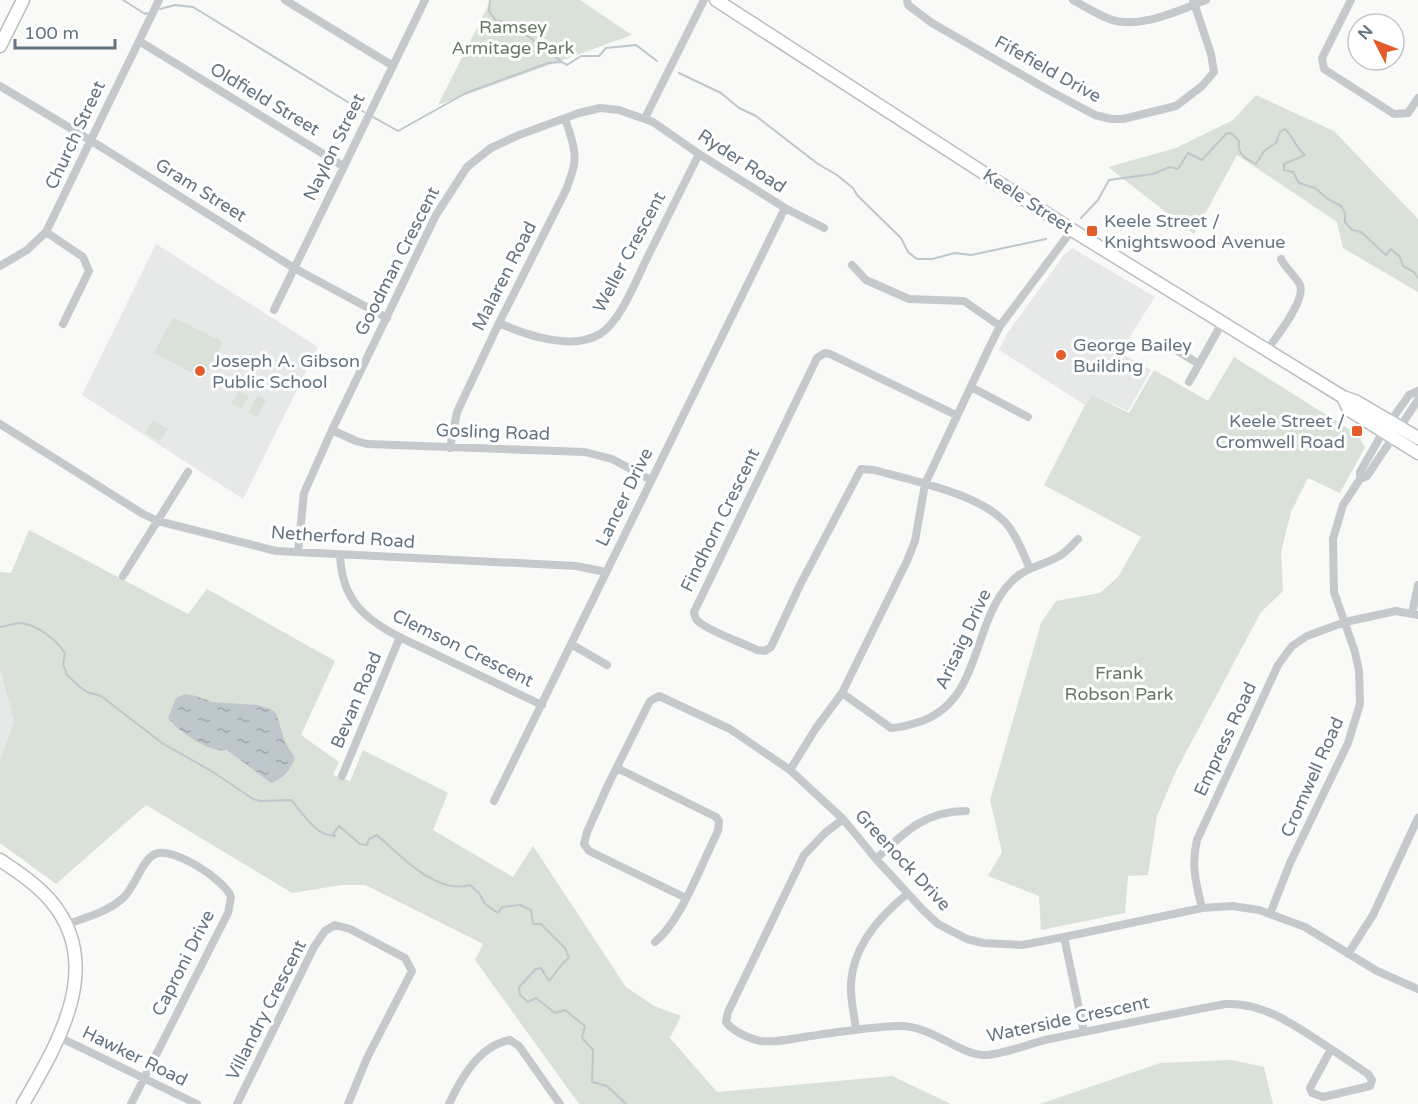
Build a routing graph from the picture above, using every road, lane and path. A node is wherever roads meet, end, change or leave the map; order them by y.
1 (23, 0) edge
2 (159, 0) edge
3 (285, 0) edge
4 (425, 0) edge
5 (704, 0) edge
6 (716, 0) edge
7 (907, 0) edge
8 (1073, 0) edge
9 (1206, 0) edge
10 (1350, 0) edge
11 (1194, 2) edge
12 (139, 41) junction
13 (0, 46) edge
14 (393, 66) junction
15 (0, 86) edge
16 (1418, 98) edge
17 (565, 118) junction
18 (645, 118) junction
19 (90, 140) junction
20 (699, 154) junction
21 (343, 166) junction
22 (785, 208) junction
23 (824, 228) dead end
24 (1072, 230) junction
25 (46, 232) junction
26 (1281, 259) dead end
27 (0, 266) edge
28 (852, 266) dead end
29 (294, 268) junction
30 (274, 310) dead end
31 (387, 318) junction
32 (499, 323) junction
33 (1222, 323) junction
34 (63, 324) dead end
35 (1000, 326) junction
36 (1165, 343) dead end
37 (1266, 351) junction
38 (1199, 364) junction
39 (1189, 382) dead end
40 (971, 387) junction
41 (1418, 391) edge
42 (1418, 399) edge
43 (956, 415) junction
44 (1028, 417) dead end
45 (0, 424) edge
46 (332, 430) junction
47 (1392, 430) junction
48 (1418, 438) edge
49 (450, 448) junction
50 (1418, 453) edge
51 (188, 472) dead end
52 (651, 480) junction
53 (925, 484) junction
54 (158, 521) junction
55 (1078, 539) dead end
56 (297, 552) junction
57 (340, 556) junction
58 (1030, 569) junction
59 (606, 572) junction
60 (123, 576) dead end
61 (1418, 585) edge
62 (1415, 614) edge
63 (1345, 622) junction
64 (400, 637) junction
65 (571, 644) junction
66 (607, 665) dead end
67 (842, 693) junction
68 (542, 705) junction
69 (617, 768) junction
70 (790, 770) junction
71 (342, 776) dead end
72 (494, 801) dead end
73 (966, 811) dead end
74 (1418, 818) edge
75 (843, 819) junction
76 (876, 859) junction
77 (0, 860) edge
78 (908, 894) junction
79 (686, 898) junction
80 (1202, 908) junction
81 (1270, 914) junction
82 (65, 925) junction
83 (1064, 937) junction
84 (655, 942) dead end
85 (1348, 954) junction
86 (1418, 989) edge
87 (856, 1029) junction
88 (1084, 1032) junction
89 (59, 1037) junction
90 (1331, 1049) junction
91 (144, 1077) junction
92 (23, 1104) edge
93 (131, 1104) edge
94 (197, 1104) edge
95 (237, 1104) edge
96 (348, 1104) edge
97 (449, 1104) edge
98 (560, 1104) edge

1 - 13 main road
2 - 12 street, Church Street
3 - 14 street
4 - 14 street, Naylon Street
5 - 18 street
6 - 24 main road, Keele Street
7 - 11 street, Fifefield Drive
8 - 11 street
9 - 11 street
10 - 16 street
12 - 19 street, Church Street
12 - 21 street, Oldfield Street
14 - 21 street, Naylon Street
15 - 19 street, Gram Street
17 - 18 street, Goodman Crescent
17 - 31 street, Goodman Crescent
17 - 32 street, Malaren Road
18 - 20 street, Ryder Road
19 - 25 street, Church Street
19 - 29 street, Gram Street
20 - 22 street, Ryder Road
20 - 32 street, Weller Crescent
21 - 29 street, Naylon Street
22 - 23 street, Ryder Road
22 - 52 street, Lancer Drive
24 - 33 main road, Keele Street
24 - 35 street
25 - 27 street, Church Street
25 - 34 street
26 - 37 street
28 - 35 street
29 - 30 street, Naylon Street
29 - 31 street, Gram Street
31 - 46 street, Goodman Crescent
32 - 49 street, Malaren Road
33 - 37 main road, Keele Street
33 - 38 street
35 - 40 street
36 - 38 street
37 - 47 main road, Keele Street
38 - 39 street
40 - 43 street
40 - 44 street
41 - 47 street
42 - 47 street
43 - 53 street
43 - 53 street, Findhorn Crescent
45 - 54 street, Netherford Road
46 - 49 street, Gosling Road
46 - 56 street, Goodman Crescent
47 - 48 main road, Keele Street
47 - 50 main road, Keele Street
47 - 63 street, Cromwell Road
49 - 52 street, Gosling Road
51 - 54 street
52 - 59 street, Lancer Drive
53 - 58 street
53 - 67 street
54 - 56 street, Netherford Road
54 - 60 street
55 - 58 street, Arisaig Drive
56 - 57 street, Netherford Road
57 - 59 street, Netherford Road
57 - 64 street, Clemson Crescent
58 - 67 street, Arisaig Drive
59 - 65 street, Lancer Drive
61 - 62 street
62 - 63 street, Empress Road
63 - 80 street, Empress Road
63 - 81 street, Cromwell Road
64 - 68 street, Clemson Crescent
64 - 71 street, Bevan Road
65 - 66 street
65 - 68 street, Lancer Drive
67 - 70 street
68 - 72 street, Lancer Drive
69 - 70 street, Greenock Drive
69 - 79 street, Greenock Drive
69 - 79 street
70 - 75 street, Greenock Drive
73 - 76 street
74 - 85 street
75 - 76 street, Greenock Drive
75 - 87 street, Waterside Crescent
76 - 78 street, Greenock Drive
77 - 82 main road
78 - 83 street, Greenock Drive
78 - 87 street
79 - 84 street
80 - 81 street, Greenock Drive
80 - 83 street, Greenock Drive
81 - 85 street, Greenock Drive
82 - 89 main road
82 - 91 street, Caproni Drive
83 - 88 street
85 - 86 street, Greenock Drive
87 - 88 street, Waterside Crescent
88 - 90 street, Waterside Crescent
89 - 91 street, Hawker Road
89 - 92 main road
90 - 90 street, Waterside Crescent
91 - 93 street, Caproni Drive
91 - 94 street, Hawker Road
95 - 96 street, Villandry Crescent
97 - 98 street

